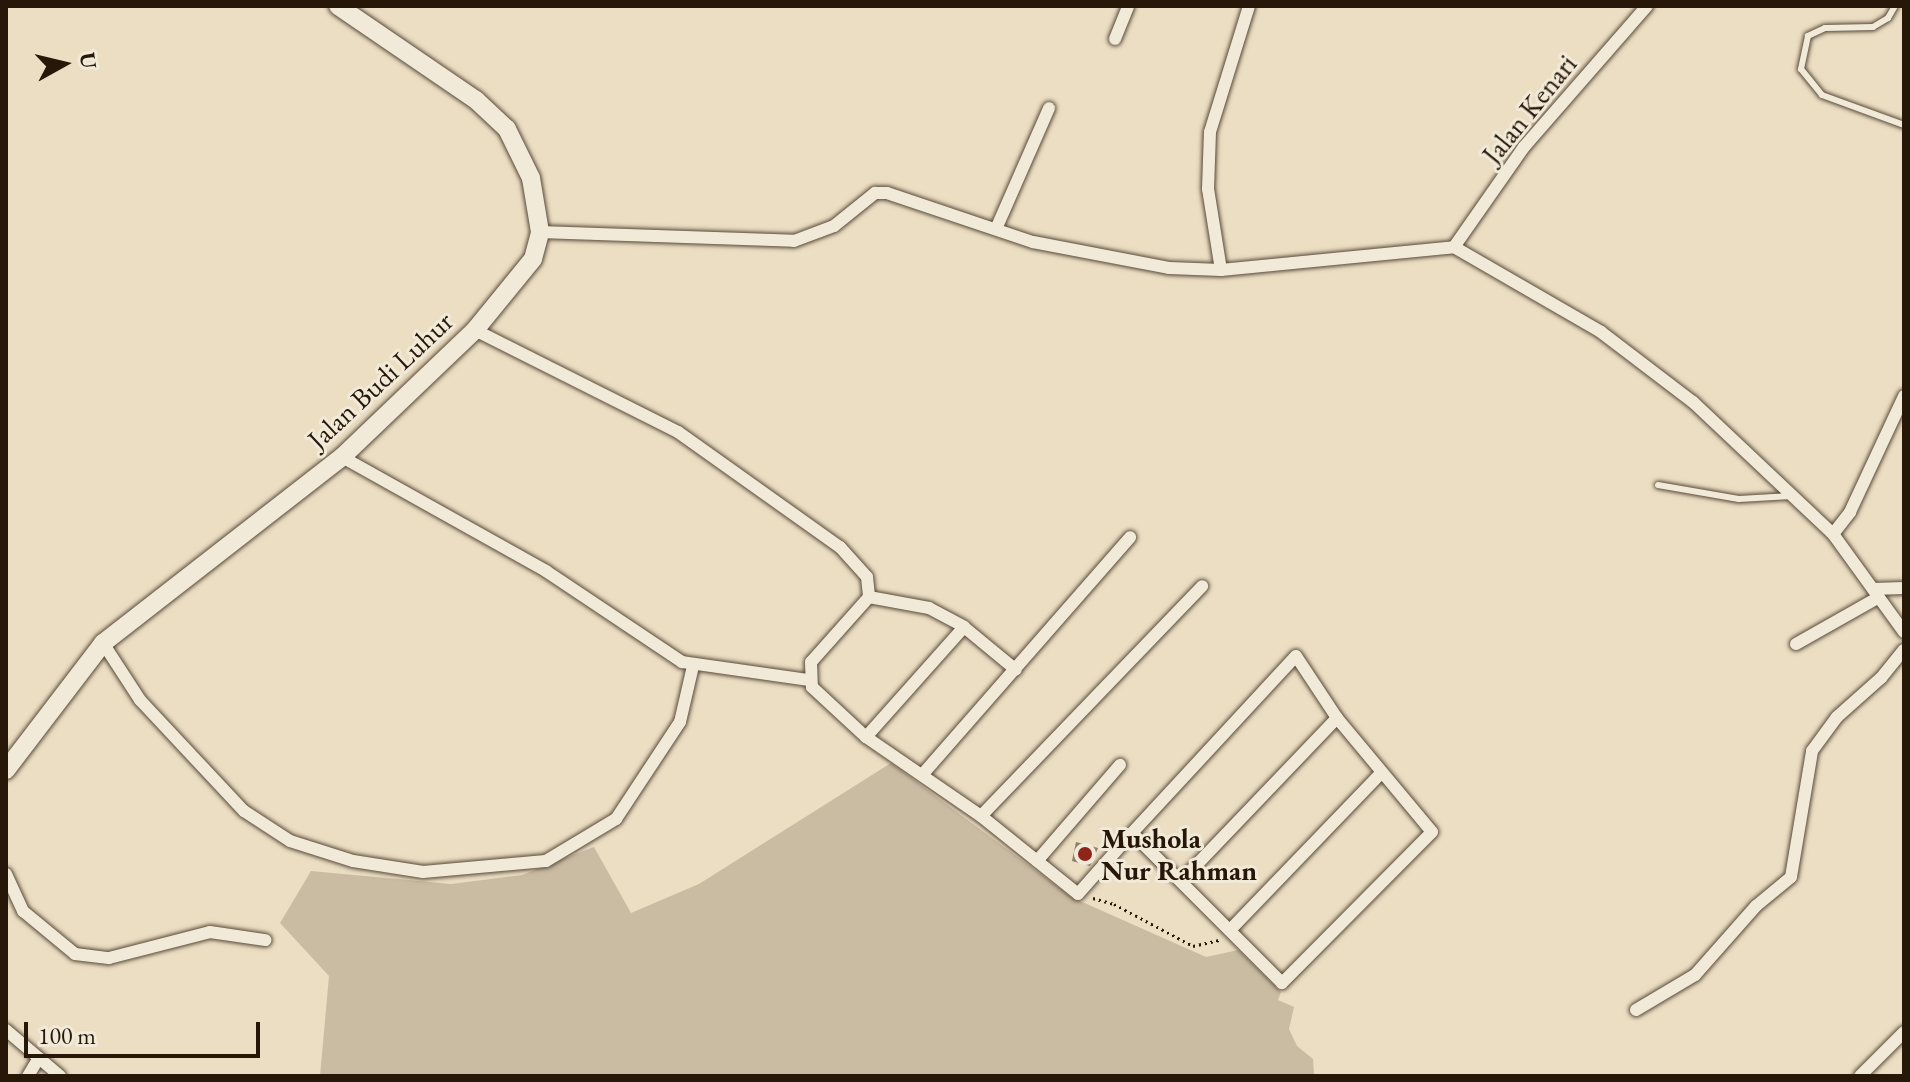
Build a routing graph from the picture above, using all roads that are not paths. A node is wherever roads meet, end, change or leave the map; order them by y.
1 (338, 6) edge
2 (1128, 6) edge
3 (1249, 6) edge
4 (1647, 6) edge
5 (1895, 6) edge
6 (1115, 39) dead end
7 (1049, 108) dead end
8 (1904, 125) edge
9 (996, 229) junction
10 (540, 232) junction
11 (1454, 247) junction
12 (1221, 270) junction
13 (475, 330) junction
14 (1904, 396) edge
15 (342, 457) junction
16 (1658, 485) dead end
17 (1798, 496) junction
18 (1833, 534) junction
19 (1130, 537) dead end
20 (1202, 586) dead end
21 (1904, 588) edge
22 (1876, 593) junction
23 (869, 597) junction
24 (964, 627) junction
25 (1904, 632) edge
26 (103, 643) junction
27 (1796, 644) dead end
28 (1904, 650) edge
29 (693, 666) junction
30 (1016, 670) junction
31 (809, 680) junction
32 (1337, 718) junction
33 (866, 737) junction
34 (1120, 765) dead end
35 (6, 770) edge
36 (1380, 774) junction
37 (922, 775) junction
38 (981, 816) junction
39 (1132, 833) junction
40 (1037, 861) junction
41 (6, 874) edge
42 (1183, 879) junction
43 (1231, 929) junction
44 (265, 940) dead end
45 (1636, 1010) dead end
46 (6, 1030) edge
47 (1904, 1032) edge
48 (39, 1058) junction
49 (28, 1076) edge
50 (60, 1076) edge
51 (1860, 1076) edge

1 - 10 main road
2 - 6 street
3 - 12 street
4 - 11 street, Jalan Kenari
5 - 8 lane
7 - 9 street
9 - 10 street
9 - 12 street
10 - 13 main road, Jalan Budi Luhur
11 - 12 street
11 - 17 street
13 - 15 main road, Jalan Budi Luhur
13 - 23 street
14 - 18 street
15 - 26 main road, Jalan Budi Luhur
15 - 29 street
16 - 17 lane
17 - 18 street
18 - 22 street
19 - 30 street
20 - 38 street
21 - 22 street
22 - 25 street
22 - 27 street
23 - 24 street
23 - 31 street
24 - 30 street
24 - 33 street
26 - 29 street
26 - 35 main road, Jalan Budi Luhur
28 - 45 street
29 - 31 street
30 - 37 street
31 - 33 street
32 - 36 street
32 - 39 street
32 - 42 street
33 - 37 street
34 - 40 street
36 - 43 street
36 - 43 street
37 - 38 street
38 - 40 street
39 - 40 street
39 - 42 street
41 - 44 street
42 - 43 street
46 - 48 street
47 - 51 street
48 - 49 street
48 - 50 street

